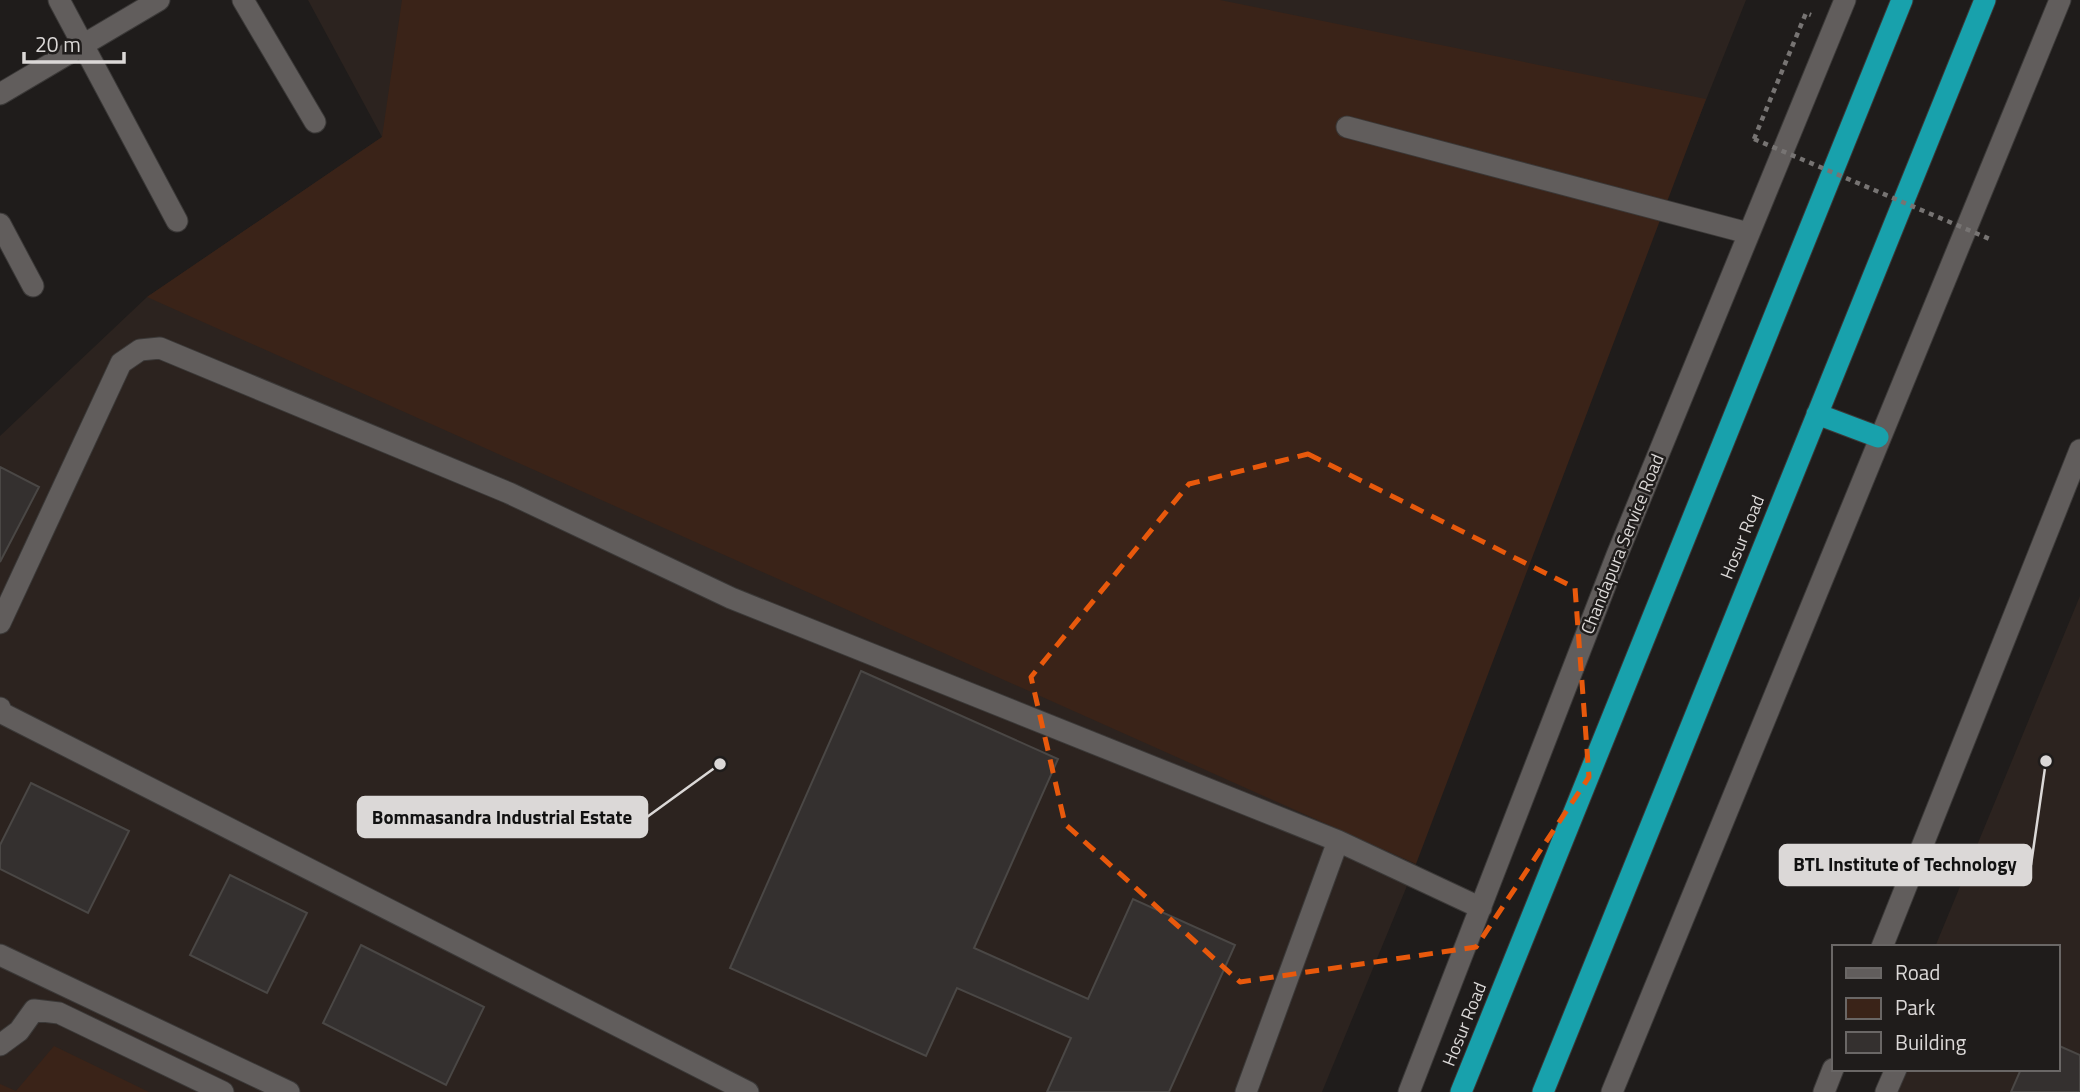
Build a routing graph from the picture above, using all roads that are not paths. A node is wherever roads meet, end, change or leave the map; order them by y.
1 (59, 0) edge
2 (159, 0) edge
3 (243, 0) edge
4 (1845, 0) edge
5 (1902, 0) edge
6 (1985, 0) edge
7 (2060, 0) edge
8 (83, 45) junction
9 (0, 94) edge
10 (315, 122) dead end
11 (1347, 127) dead end
12 (177, 221) dead end
13 (0, 224) edge
14 (1748, 233) junction
15 (33, 286) dead end
16 (1817, 414) junction
17 (1878, 437) junction
18 (2080, 450) edge
19 (0, 623) edge
20 (0, 708) edge
21 (1338, 841) junction
22 (1481, 908) junction
23 (1883, 945) edge
24 (0, 955) edge
25 (0, 1045) edge
26 (1832, 1071) edge
27 (1895, 1071) edge
28 (223, 1092) edge
29 (289, 1092) edge
30 (748, 1092) edge
31 (1246, 1092) edge
32 (1409, 1092) edge
33 (1461, 1092) edge
34 (1543, 1092) edge
35 (1612, 1092) edge
36 (1824, 1092) edge
37 (1886, 1092) edge

1 - 8 street
2 - 8 street
3 - 10 street
4 - 14 street, Chandapura Service Road
5 - 33 highway, Hosur Road
6 - 16 highway, Hosur Road
7 - 17 street
8 - 9 street
8 - 12 street
11 - 14 street
13 - 15 street
14 - 22 street, Chandapura Service Road
16 - 17 highway
16 - 34 highway, Hosur Road
17 - 35 street
18 - 23 street
19 - 21 street
20 - 30 street
21 - 22 street
21 - 31 street
22 - 32 street, Chandapura Service Road
24 - 29 street
25 - 28 street
26 - 36 street
27 - 37 street

